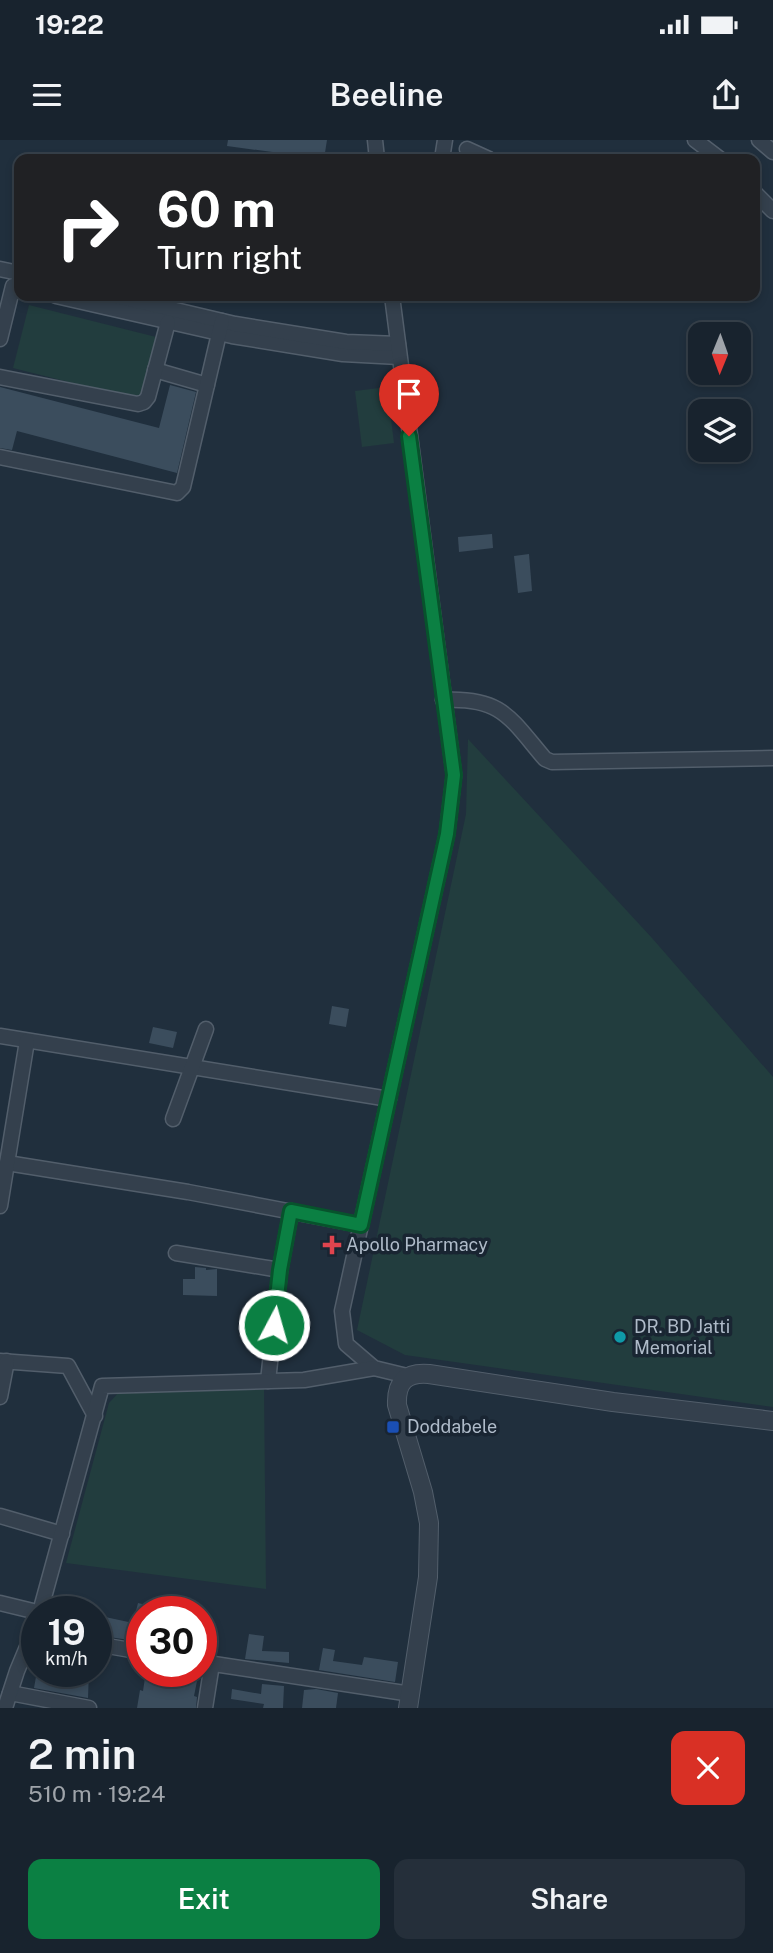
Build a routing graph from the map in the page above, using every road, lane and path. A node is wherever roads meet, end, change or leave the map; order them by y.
1 (695, 140) edge
2 (759, 140) edge
3 (467, 149) dead end
4 (773, 152) edge
5 (478, 154) edge
6 (713, 154) edge
7 (760, 198) edge
8 (773, 211) edge
9 (0, 269) edge
10 (13, 283) edge
11 (78, 301) edge
12 (133, 301) edge
13 (393, 301) edge
14 (168, 321) junction
15 (221, 327) junction
16 (0, 338) edge
17 (399, 351) junction
18 (155, 370) junction
19 (0, 377) edge
20 (207, 385) junction
21 (0, 457) edge
22 (443, 700) junction
23 (773, 758) edge
24 (206, 1029) dead end
25 (0, 1037) edge
26 (27, 1041) junction
27 (193, 1067) junction
28 (389, 1099) junction
29 (173, 1119) dead end
30 (7, 1163) junction
31 (0, 1206) edge
32 (291, 1211) junction
33 (361, 1225) junction
34 (176, 1253) dead end
35 (280, 1270) junction
36 (3, 1361) edge
37 (374, 1368) junction
38 (407, 1376) junction
39 (268, 1381) junction
40 (0, 1397) edge
41 (95, 1416) junction
42 (773, 1421) edge
43 (0, 1516) edge
44 (62, 1534) junction
45 (43, 1596) edge
46 (0, 1603) edge
47 (21, 1608) edge
48 (217, 1665) edge
49 (21, 1666) edge
50 (206, 1687) edge
51 (10, 1693) junction
52 (410, 1701) edge
53 (5, 1708) edge
54 (89, 1708) edge
55 (205, 1708) edge

1 - 6 street
2 - 4 street
3 - 5 street
7 - 8 street
9 - 10 street
10 - 16 street
11 - 14 street
12 - 15 street
13 - 17 street
14 - 15 street
14 - 18 street
15 - 17 street
15 - 20 street
17 - 22 street
18 - 19 street
18 - 20 street
20 - 21 street
22 - 23 street
22 - 28 street
24 - 27 street
25 - 26 street
26 - 27 street
26 - 30 street
27 - 28 street
27 - 29 street
28 - 33 street
30 - 31 street
30 - 32 street
32 - 33 street
32 - 35 street
33 - 37 street
34 - 35 street
35 - 39 street
36 - 40 street
36 - 41 street
37 - 38 street
37 - 39 street
38 - 42 street
38 - 52 street
39 - 41 street
41 - 44 street
43 - 44 street
44 - 45 street
46 - 47 street
48 - 52 street
49 - 51 street
50 - 55 street
51 - 53 street
51 - 54 street

